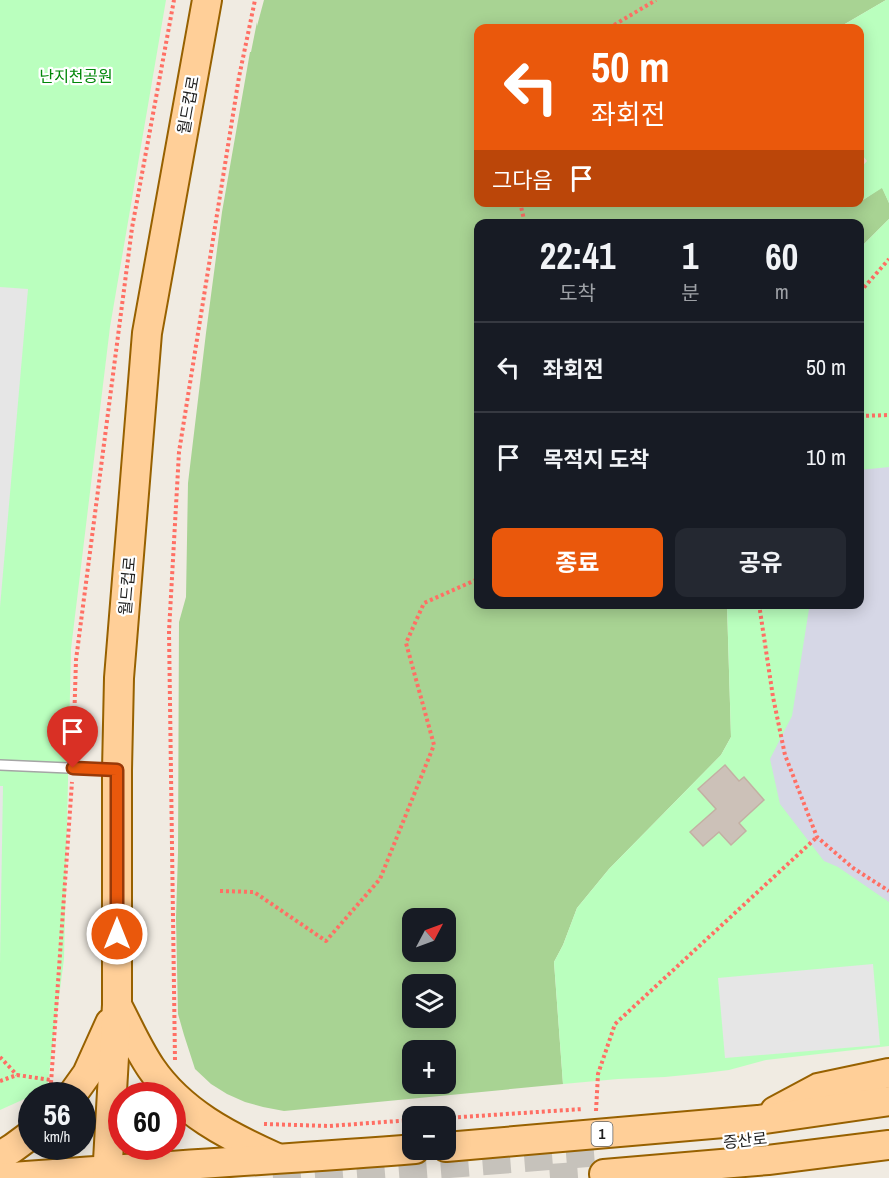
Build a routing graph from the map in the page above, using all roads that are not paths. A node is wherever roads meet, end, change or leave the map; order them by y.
1 (207, 0) edge
2 (0, 765) edge
3 (117, 770) junction
4 (117, 1005) junction
5 (889, 1073) edge
6 (75, 1082) edge
7 (889, 1101) edge
8 (758, 1120) junction
9 (889, 1120) edge
10 (18, 1144) edge
11 (889, 1145) edge
12 (456, 1146) edge
13 (402, 1150) edge
14 (0, 1156) edge
15 (281, 1159) junction
16 (889, 1163) edge
17 (107, 1174) edge
18 (779, 1177) edge
19 (0, 1178) edge

1 - 3 main road, 월드컵로
2 - 3 lane
3 - 4 main road, 월드컵로
4 - 6 main road
4 - 15 main road
4 - 17 main road, 월드컵로
5 - 8 main road
7 - 8 main road, 1
8 - 12 main road, 1
9 - 11 main road, 증산로
10 - 14 main road
13 - 15 main road
15 - 17 main road
16 - 18 main road
17 - 19 main road

